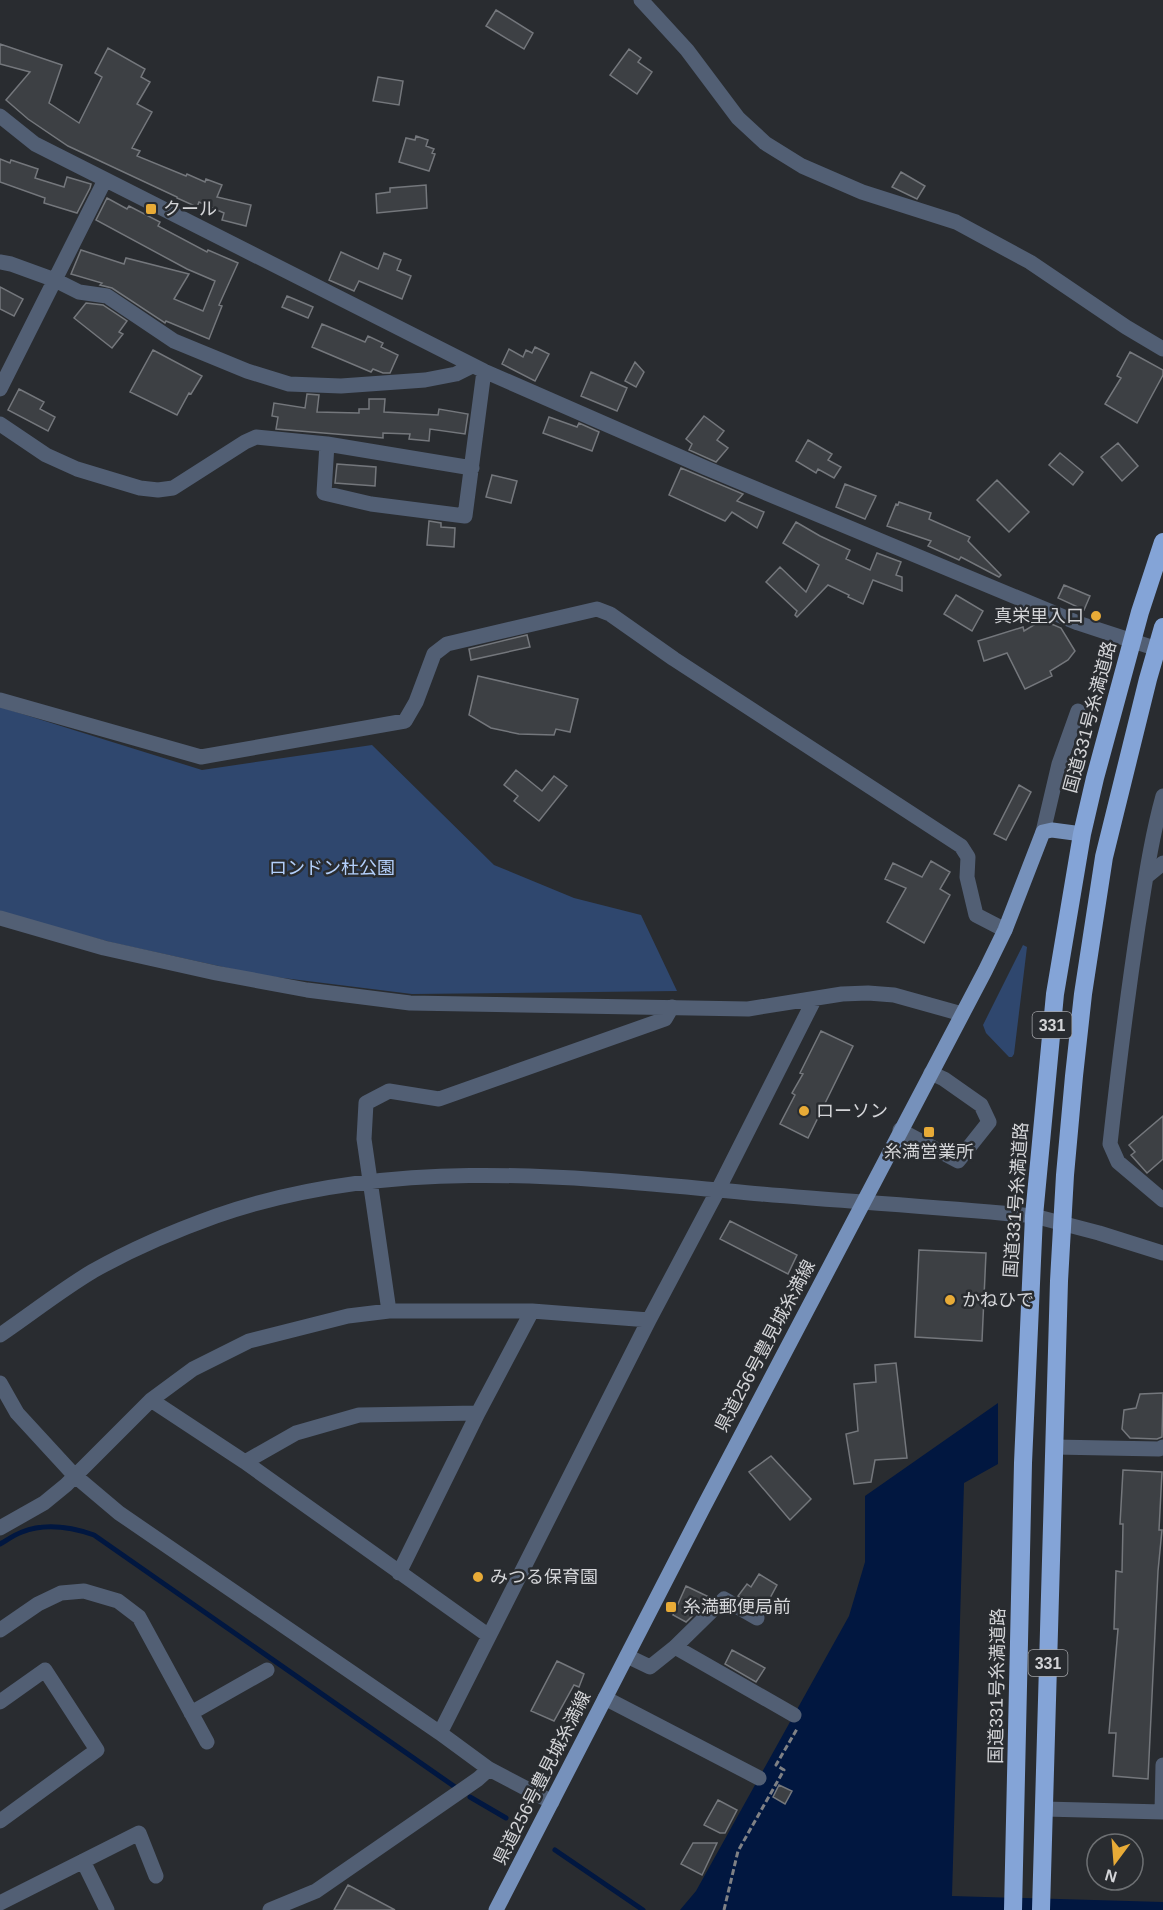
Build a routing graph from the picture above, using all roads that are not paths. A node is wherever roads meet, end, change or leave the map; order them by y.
1 (641, 0) edge
2 (0, 116) edge
3 (105, 180) junction
4 (0, 262) edge
5 (55, 280) junction
6 (1163, 349) edge
7 (478, 368) junction
8 (0, 390) edge
9 (0, 424) edge
10 (327, 444) junction
11 (472, 468) junction
12 (1163, 542) edge
13 (1163, 627) edge
14 (1131, 641) junction
15 (1160, 650) edge
16 (0, 700) edge
17 (1078, 711) dead end
18 (1163, 796) edge
19 (1043, 832) junction
20 (1082, 834) junction
21 (1163, 863) edge
22 (1146, 877) junction
23 (0, 918) edge
24 (1005, 930) junction
25 (814, 1000) junction
26 (672, 1007) junction
27 (962, 1014) junction
28 (931, 1073) junction
29 (900, 1130) junction
30 (370, 1182) junction
31 (718, 1190) junction
32 (1163, 1200) edge
33 (862, 1203) junction
34 (1034, 1216) junction
35 (1062, 1224) junction
36 (1163, 1253) edge
37 (389, 1311) junction
38 (532, 1311) junction
39 (649, 1320) junction
40 (0, 1335) edge
41 (0, 1383) edge
42 (151, 1400) junction
43 (478, 1413) junction
44 (1055, 1443) junction
45 (1163, 1447) edge
46 (245, 1462) junction
47 (74, 1475) junction
48 (0, 1528) edge
49 (399, 1573) junction
50 (757, 1618) dead end
51 (0, 1630) edge
52 (489, 1636) junction
53 (675, 1647) junction
54 (627, 1656) junction
55 (267, 1670) dead end
56 (605, 1698) junction
57 (0, 1702) edge
58 (191, 1713) junction
59 (798, 1717) road end
60 (440, 1733) junction
61 (207, 1742) dead end
62 (1163, 1765) edge
63 (489, 1769) junction
64 (759, 1778) dead end
65 (552, 1802) junction
66 (1044, 1809) junction
67 (1162, 1812) edge
68 (0, 1821) edge
69 (83, 1861) junction
70 (156, 1876) dead end
71 (0, 1903) edge
72 (107, 1910) edge
73 (270, 1910) edge
74 (496, 1910) edge
75 (1013, 1910) edge
76 (1041, 1910) edge

1 - 6 street
2 - 3 street
3 - 5 street
3 - 7 street
4 - 5 street
5 - 7 street
5 - 8 street
7 - 11 street
7 - 14 street
9 - 10 street
10 - 11 street
10 - 11 street
12 - 14 highway, 国道331号糸満道路 / 331
13 - 15 highway, 331
14 - 15 street
14 - 20 highway, 国道331号糸満道路 / 331
15 - 35 highway, 331
16 - 24 street
17 - 19 street
18 - 22 street
19 - 20 main road
19 - 24 main road, 県道256号豊見城糸満線
20 - 34 highway, 国道331号糸満道路 / 331
21 - 22 street
22 - 32 street
23 - 26 street
24 - 27 main road, 県道256号豊見城糸満線
25 - 26 street
25 - 27 street
25 - 31 street
26 - 30 street
27 - 28 main road, 県道256号豊見城糸満線
28 - 29 main road, 県道256号豊見城糸満線
28 - 29 street
29 - 33 main road, 県道256号豊見城糸満線
30 - 31 street
30 - 37 street
30 - 40 street
31 - 33 street
31 - 39 street
33 - 34 street
33 - 54 main road, 県道256号豊見城糸満線
34 - 35 street
34 - 75 highway, 国道331号糸満道路 / 331
35 - 36 street
35 - 44 highway, 331
37 - 38 street
37 - 42 street
38 - 39 street
38 - 43 street
39 - 52 street
41 - 47 street
42 - 46 street
42 - 47 street
43 - 46 street
43 - 49 street
44 - 45 street
44 - 66 highway, 331
46 - 49 street
47 - 48 street
47 - 60 street
49 - 52 street
50 - 53 street
51 - 58 street
52 - 60 street
53 - 54 street
53 - 59 street
54 - 56 main road, 県道256号豊見城糸満線
55 - 58 street
56 - 64 street
56 - 65 main road, 県道256号豊見城糸満線
57 - 68 street
58 - 61 street
60 - 63 street
62 - 67 street
63 - 65 street
63 - 73 street
65 - 74 main road, 県道256号豊見城糸満線
66 - 67 street
66 - 76 highway, 331
69 - 70 street
69 - 71 street
69 - 72 street

